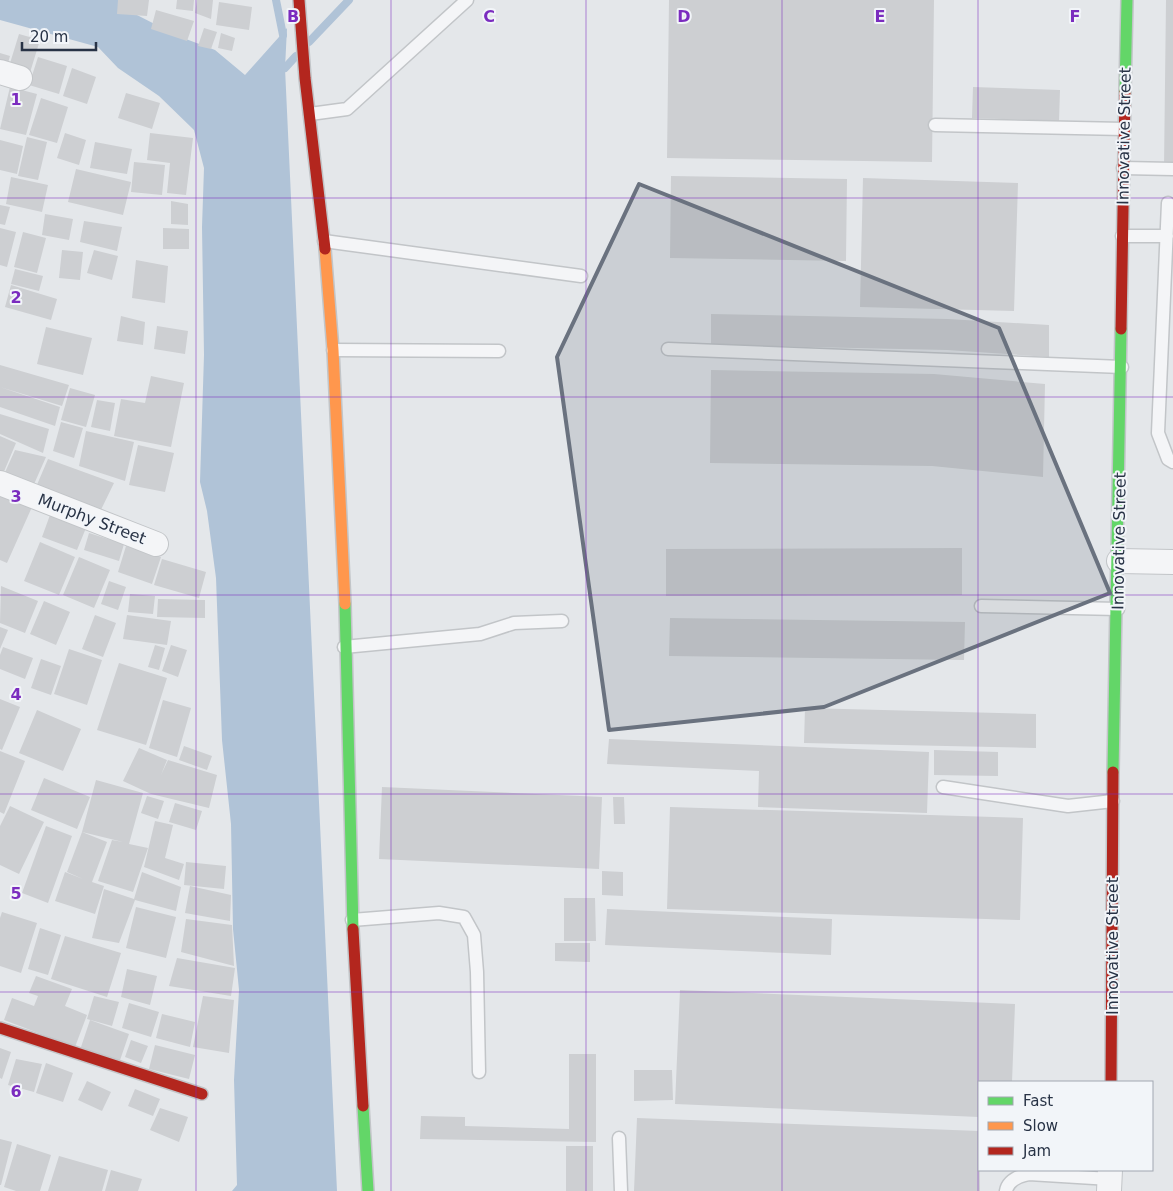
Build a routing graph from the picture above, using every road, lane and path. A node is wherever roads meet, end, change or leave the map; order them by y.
1 (299, 0) edge
2 (467, 0) edge
3 (1126, 0) edge
4 (310, 114) junction
5 (935, 125) dead end
6 (1124, 129) junction
7 (1123, 168) junction
8 (1173, 169) edge
9 (1168, 204) dead end
10 (1122, 236) junction
11 (1167, 236) junction
12 (324, 242) junction
13 (581, 276) dead end
14 (668, 349) dead end
15 (333, 350) junction
16 (499, 351) dead end
17 (1122, 367) junction
18 (1173, 462) edge
19 (0, 483) edge
20 (156, 544) dead end
21 (1118, 561) junction
22 (1173, 562) edge
23 (981, 606) dead end
24 (1118, 609) junction
25 (562, 621) dead end
26 (344, 647) junction
27 (943, 787) dead end
28 (1113, 801) junction
29 (352, 920) junction
30 (0, 1028) edge
31 (479, 1072) dead end
32 (1111, 1081) edge
33 (202, 1094) dead end
34 (619, 1138) dead end
35 (1110, 1180) edge
36 (368, 1191) edge
37 (374, 1191) edge
38 (621, 1191) edge
39 (1006, 1191) edge

1 - 4 street
2 - 4 lane
3 - 6 street, Innovative Street
4 - 12 street
5 - 6 lane
6 - 7 street, Innovative Street
7 - 8 lane
7 - 10 street, Innovative Street
9 - 11 lane
10 - 11 lane
10 - 17 street, Innovative Street
11 - 18 lane
12 - 13 lane
12 - 15 street
14 - 17 lane
15 - 16 lane
15 - 26 street
17 - 21 street, Innovative Street
19 - 20 street, Murphy Street
21 - 22 street
21 - 24 street, Innovative Street
23 - 24 lane
24 - 28 street, Innovative Street
25 - 26 lane
26 - 29 street
27 - 28 lane
28 - 32 street, Innovative Street
29 - 31 lane
29 - 36 street
30 - 33 street
34 - 38 lane
35 - 39 lane
36 - 37 lane

